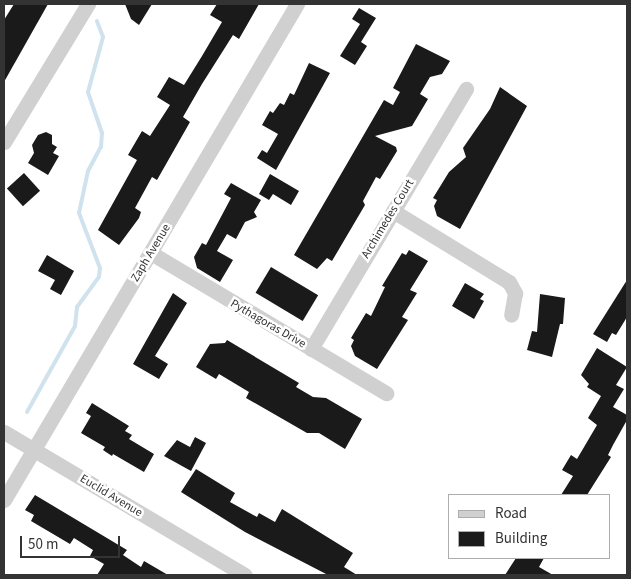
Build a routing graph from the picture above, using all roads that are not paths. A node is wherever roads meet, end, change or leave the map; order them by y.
1 (88, 4) edge
2 (297, 4) edge
3 (466, 89) dead end
4 (4, 142) edge
5 (393, 211) junction
6 (151, 253) junction
7 (511, 315) dead end
8 (311, 349) junction
9 (386, 393) dead end
10 (4, 432) edge
11 (34, 450) junction
12 (4, 500) edge
13 (245, 575) edge

1 - 4 street
2 - 6 street, Zaph Avenue
3 - 5 street, Archimedes Court
5 - 7 street
5 - 8 street, Archimedes Court
6 - 8 street, Pythagoras Drive
6 - 11 street, Zaph Avenue
8 - 9 street, Pythagoras Drive
10 - 11 street, Euclid Avenue
11 - 12 street, Zaph Avenue
11 - 13 street, Euclid Avenue

